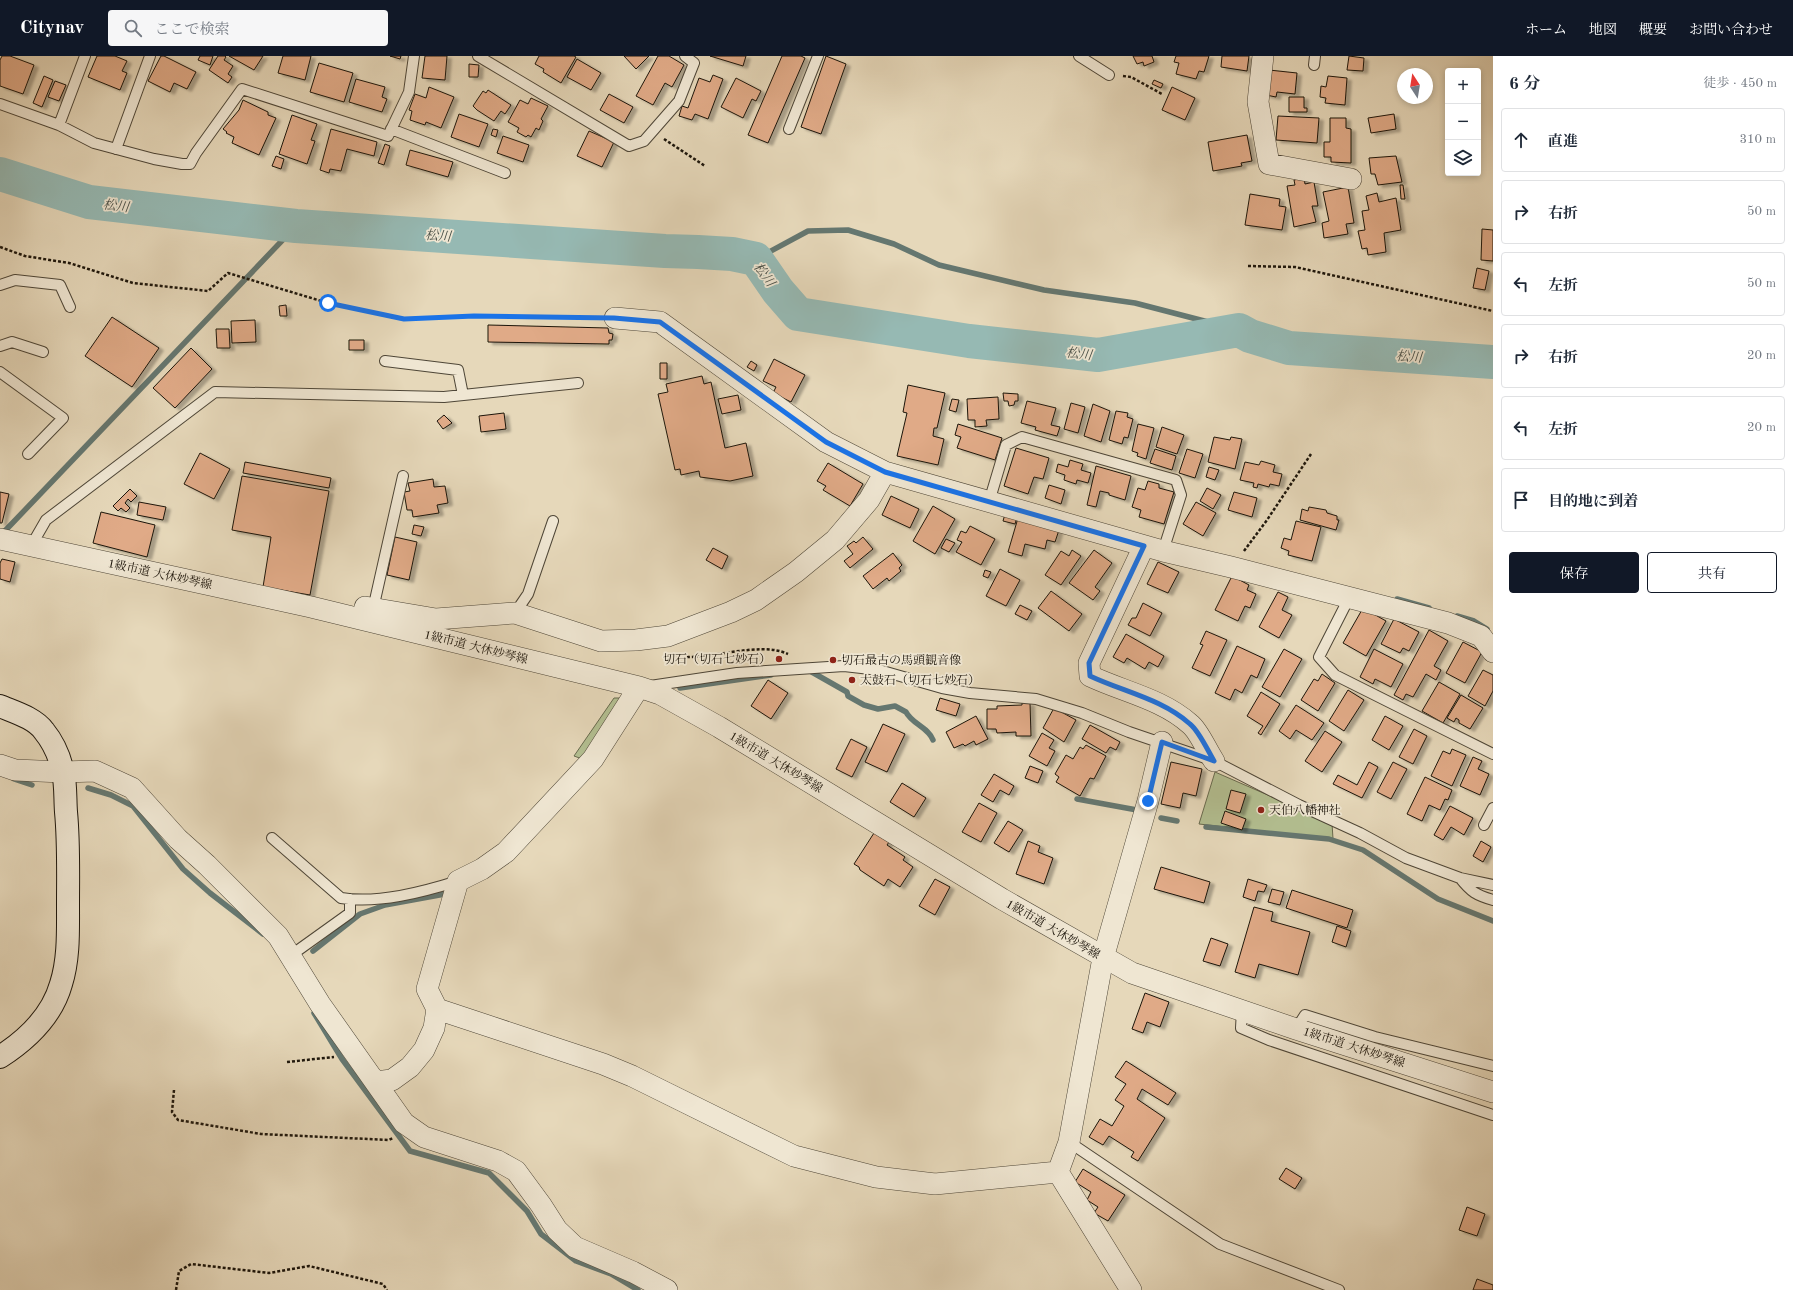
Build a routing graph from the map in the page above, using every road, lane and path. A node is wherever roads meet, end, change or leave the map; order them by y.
1 (86, 56) edge
2 (150, 56) edge
3 (414, 56) edge
4 (478, 56) edge
5 (685, 56) edge
6 (818, 56) edge
7 (1079, 56) edge
8 (1263, 56) edge
9 (1109, 75) joint
10 (1162, 94) dead end
11 (0, 104) edge
12 (59, 125) junction
13 (391, 129) junction
14 (789, 129) dead end
15 (652, 131) junction
16 (116, 149) junction
17 (705, 166) dead end
18 (505, 173) dead end
19 (1351, 179) dead end
20 (0, 247) edge
21 (1248, 266) dead end
22 (0, 285) edge
23 (70, 307) dead end
24 (1493, 311) edge
25 (614, 318) joint
26 (0, 346) edge
27 (43, 352) dead end
28 (385, 361) dead end
29 (0, 372) edge
30 (578, 383) dead end
31 (463, 395) junction
32 (28, 454) dead end
33 (1311, 454) dead end
34 (885, 472) junction
35 (403, 476) dead end
36 (989, 502) junction
37 (554, 522) dead end
38 (16, 542) edge
39 (1153, 549) junction
40 (1231, 567) junction
41 (1350, 598) junction
42 (310, 607) junction
43 (373, 608) junction
44 (515, 613) junction
45 (1493, 652) edge
46 (666, 655) dead end
47 (803, 668) junction
48 (639, 687) junction
49 (0, 706) edge
50 (1162, 742) junction
51 (1493, 754) edge
52 (1214, 761) junction
53 (0, 765) edge
54 (63, 772) junction
55 (1493, 808) edge
56 (1484, 824) dead end
57 (272, 838) dead end
58 (1460, 878) junction
59 (458, 881) junction
60 (1493, 885) edge
61 (350, 899) junction
62 (1493, 900) edge
63 (290, 956) junction
64 (1104, 958) junction
65 (437, 1009) junction
66 (1242, 1010) junction
67 (1296, 1029) junction
68 (0, 1056) edge
69 (333, 1058) dead end
70 (287, 1062) dead end
71 (1493, 1066) edge
72 (375, 1082) junction
73 (174, 1090) dead end
74 (1493, 1092) edge
75 (1493, 1115) edge
76 (389, 1140) dead end
77 (1069, 1142) junction
78 (1058, 1172) junction
79 (176, 1290) edge
80 (386, 1290) edge
81 (667, 1290) edge
82 (1132, 1290) edge
83 (1338, 1290) edge

1 - 12 lane
2 - 16 lane
3 - 13 lane
4 - 15 lane
5 - 15 lane
6 - 14 lane
7 - 9 lane
8 - 19 street
9 - 10 path
11 - 12 lane
12 - 16 lane
13 - 16 lane
13 - 18 lane
15 - 17 path
20 - 25 path
21 - 24 path
22 - 23 lane
25 - 34 street
26 - 27 lane
28 - 31 lane
29 - 32 lane
30 - 31 lane
31 - 38 lane
33 - 40 path
34 - 36 street
34 - 44 street
35 - 43 lane
36 - 39 street
36 - 39 lane
37 - 44 lane
38 - 42 street, 1級市道 大休妙琴線
39 - 40 street
39 - 52 street
40 - 41 street
41 - 45 street
41 - 51 lane
42 - 43 street
42 - 48 street, 1級市道 大休妙琴線
43 - 44 street
46 - 47 path
47 - 48 lane
47 - 50 lane
48 - 59 street
48 - 64 street, 1級市道 大休妙琴線
49 - 54 street
50 - 52 lane
50 - 64 street
52 - 58 lane
53 - 54 street
54 - 63 street
54 - 68 street
55 - 56 lane
57 - 61 lane
58 - 60 lane
58 - 62 lane
59 - 61 lane
59 - 65 street
61 - 63 lane
63 - 72 street
64 - 66 street, 1級市道 大休妙琴線
64 - 77 street
65 - 72 street
65 - 78 street
66 - 67 street, 1級市道 大休妙琴線
66 - 75 lane
67 - 71 lane
67 - 74 street, 1級市道 大休妙琴線
69 - 70 path
72 - 81 street
73 - 76 path
77 - 78 street
77 - 83 lane
78 - 82 street
79 - 80 path

